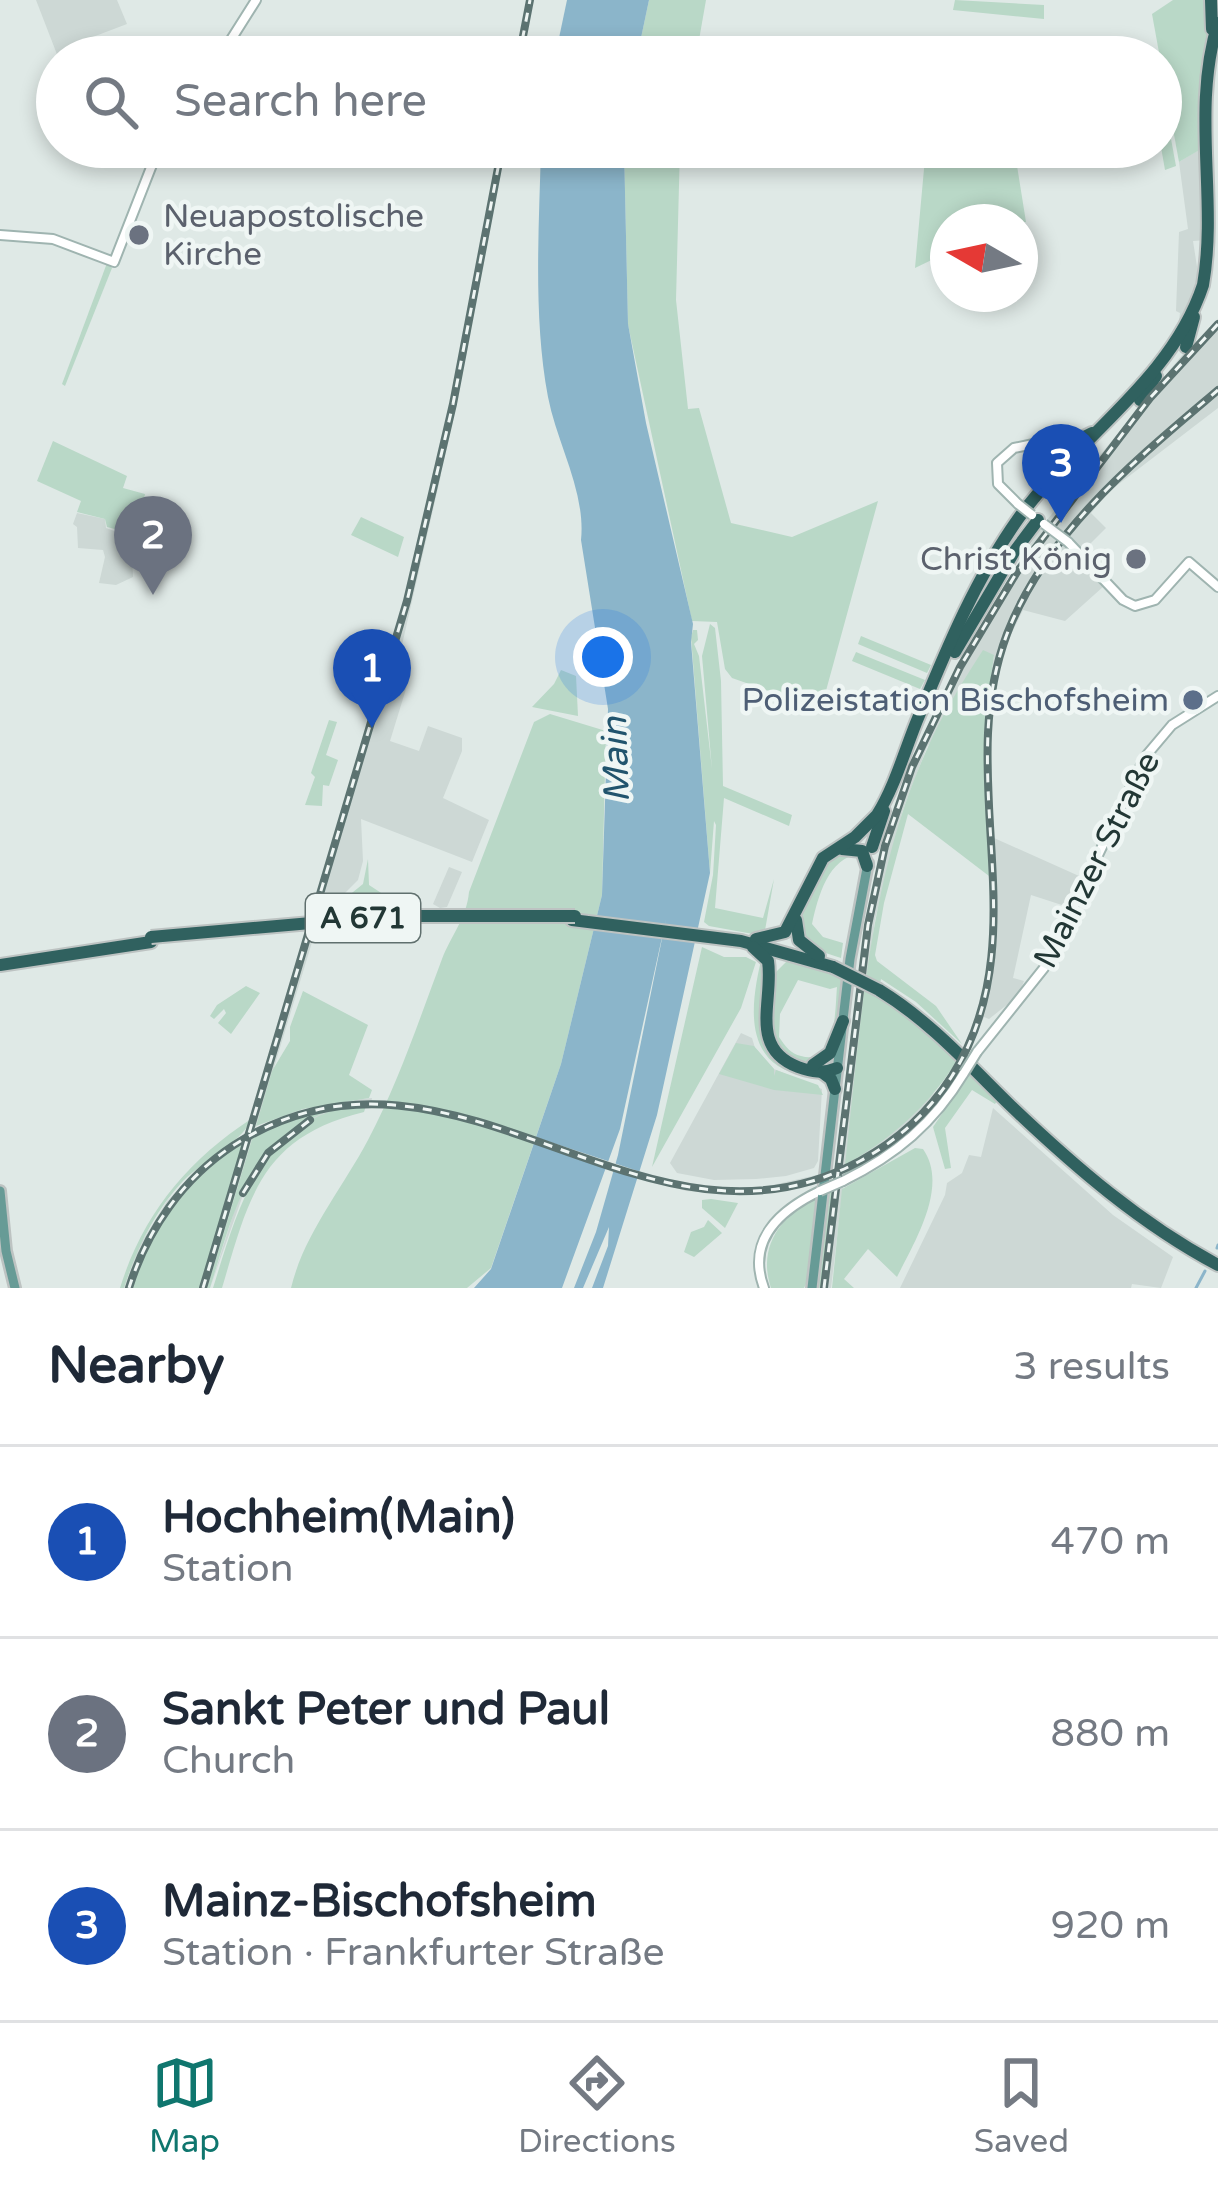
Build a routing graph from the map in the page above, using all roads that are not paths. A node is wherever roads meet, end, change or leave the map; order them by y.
1 (256, 0) edge
2 (1211, 0) edge
3 (1218, 23) edge
4 (233, 36) edge
5 (1215, 45) edge
6 (1218, 87) edge
7 (1212, 110) junction
8 (151, 168) edge
9 (0, 235) edge
10 (1194, 316) junction
11 (1186, 347) dead end
12 (1162, 364) junction
13 (1140, 400) dead end
14 (1102, 425) junction
15 (1043, 442) junction
16 (1052, 479) junction
17 (1038, 520) junction
18 (1218, 586) edge
19 (941, 673) junction
20 (1218, 696) edge
21 (893, 782) junction
22 (887, 800) junction
23 (860, 845) junction
24 (867, 866) joint
25 (708, 932) junction
26 (756, 939) junction
27 (741, 941) junction
28 (819, 959) junction
29 (0, 962) edge
30 (770, 980) junction
31 (843, 1021) junction
32 (837, 1068) junction
33 (818, 1069) junction
34 (835, 1089) junction
35 (0, 1191) edge
36 (1216, 1258) edge
37 (762, 1283) edge
38 (15, 1288) edge
39 (812, 1288) edge

1 - 4 main road
2 - 5 highway
3 - 5 highway
5 - 7 highway
5 - 14 highway
6 - 7 highway
7 - 10 highway
8 - 9 main road
10 - 11 highway
10 - 12 highway
12 - 13 highway
12 - 19 highway
14 - 15 highway
14 - 16 highway
15 - 16 highway
15 - 17 main road, bridge
16 - 21 highway
17 - 18 main road, bridge
17 - 19 highway
19 - 22 highway
20 - 37 main road, Mainzer Straße, bridge
21 - 22 highway
21 - 23 highway
22 - 23 highway
23 - 24 highway
23 - 26 highway
23 - 28 highway
24 - 31 main road
25 - 26 highway, A 671
25 - 27 highway, A 671
25 - 29 highway, A 671, bridge
26 - 28 highway, A 671
27 - 28 highway, A 671
27 - 30 highway
28 - 30 highway
28 - 36 highway, A 671, bridge
30 - 33 highway
31 - 32 main road
31 - 33 highway
32 - 33 highway
32 - 34 main road
33 - 34 highway
34 - 39 main road
35 - 38 main road

